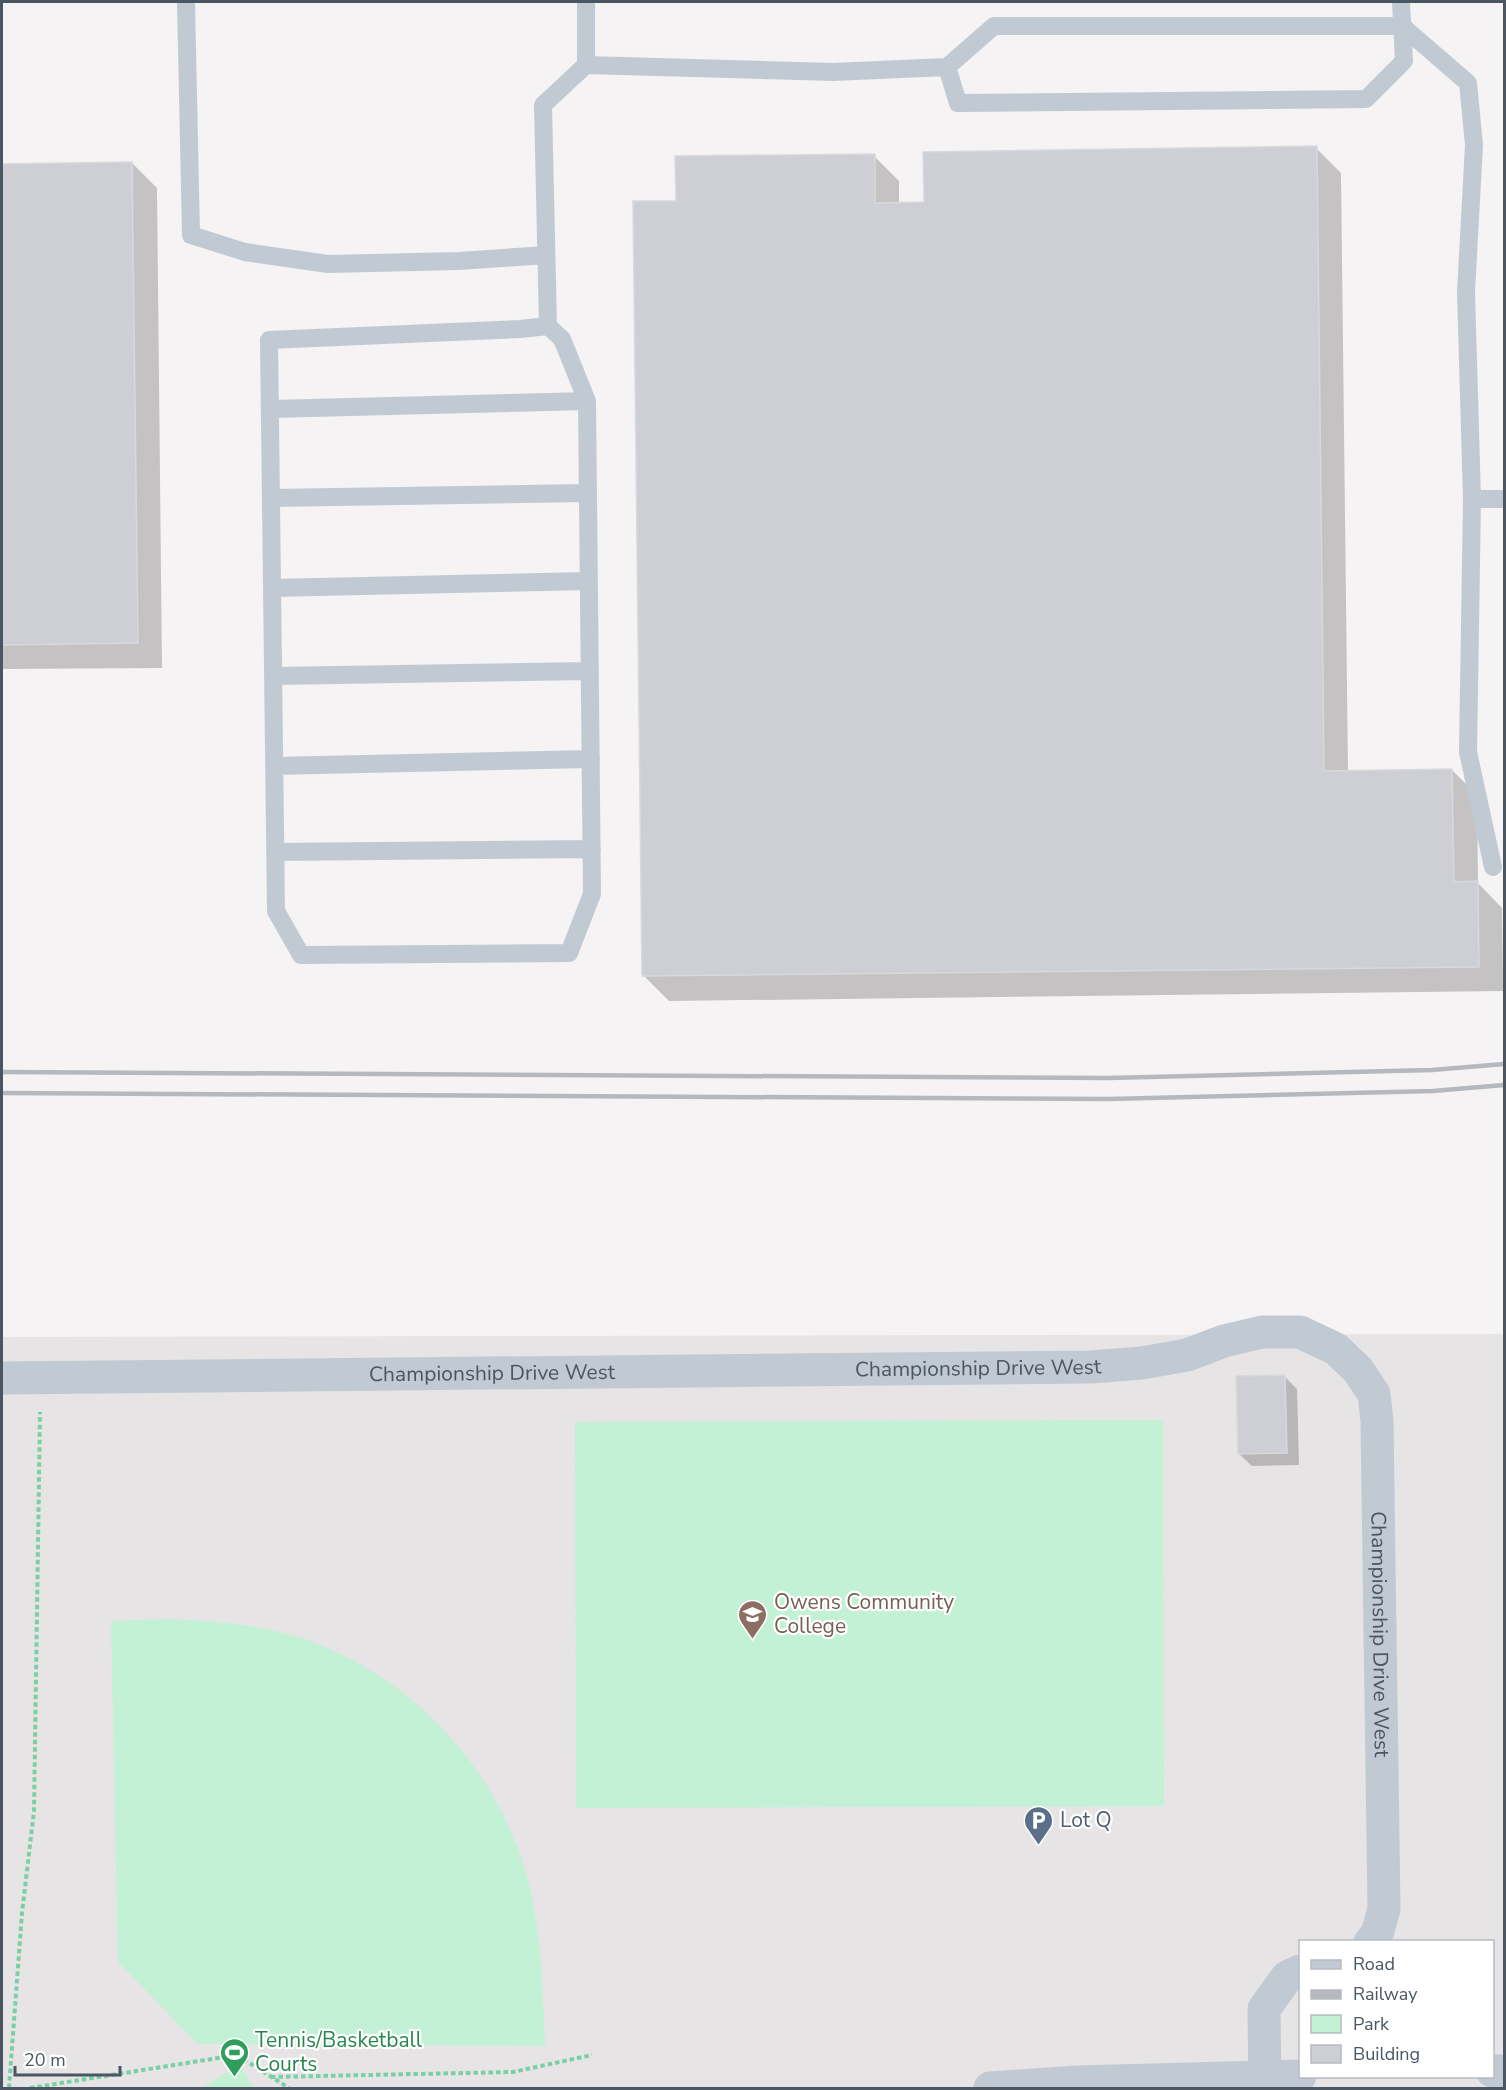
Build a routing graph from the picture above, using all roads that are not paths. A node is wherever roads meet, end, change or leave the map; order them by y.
1 (186, 2) edge
2 (586, 2) edge
3 (1401, 2) edge
4 (1402, 26) junction
5 (586, 65) junction
6 (947, 67) junction
7 (546, 255) junction
8 (548, 326) junction
9 (586, 401) junction
10 (271, 409) junction
11 (587, 493) junction
12 (272, 498) junction
13 (1472, 499) junction
14 (1504, 499) edge
15 (589, 581) junction
16 (273, 588) junction
17 (590, 671) junction
18 (274, 676) junction
19 (591, 759) junction
20 (274, 766) junction
21 (592, 849) junction
22 (275, 852) junction
23 (1493, 867) dead end
24 (2, 1378) edge
25 (1371, 1940) edge
26 (1299, 1971) edge
27 (1299, 2076) edge
28 (1264, 2083) edge
29 (990, 2088) edge

1 - 7 lane
2 - 5 lane
3 - 4 lane
4 - 6 lane
4 - 6 lane
4 - 13 lane
5 - 6 lane
5 - 7 lane
7 - 8 lane
8 - 9 lane
8 - 10 lane
9 - 10 lane
9 - 11 lane
10 - 12 lane
11 - 12 lane
11 - 15 lane
12 - 16 lane
13 - 14 lane
13 - 23 lane
15 - 16 lane
15 - 17 lane
16 - 18 lane
17 - 18 lane
17 - 19 lane
18 - 20 lane
19 - 20 lane
19 - 21 lane
20 - 22 lane
21 - 22 lane
21 - 22 lane
24 - 25 street, Championship Drive West
26 - 28 street
27 - 28 street
28 - 29 street

